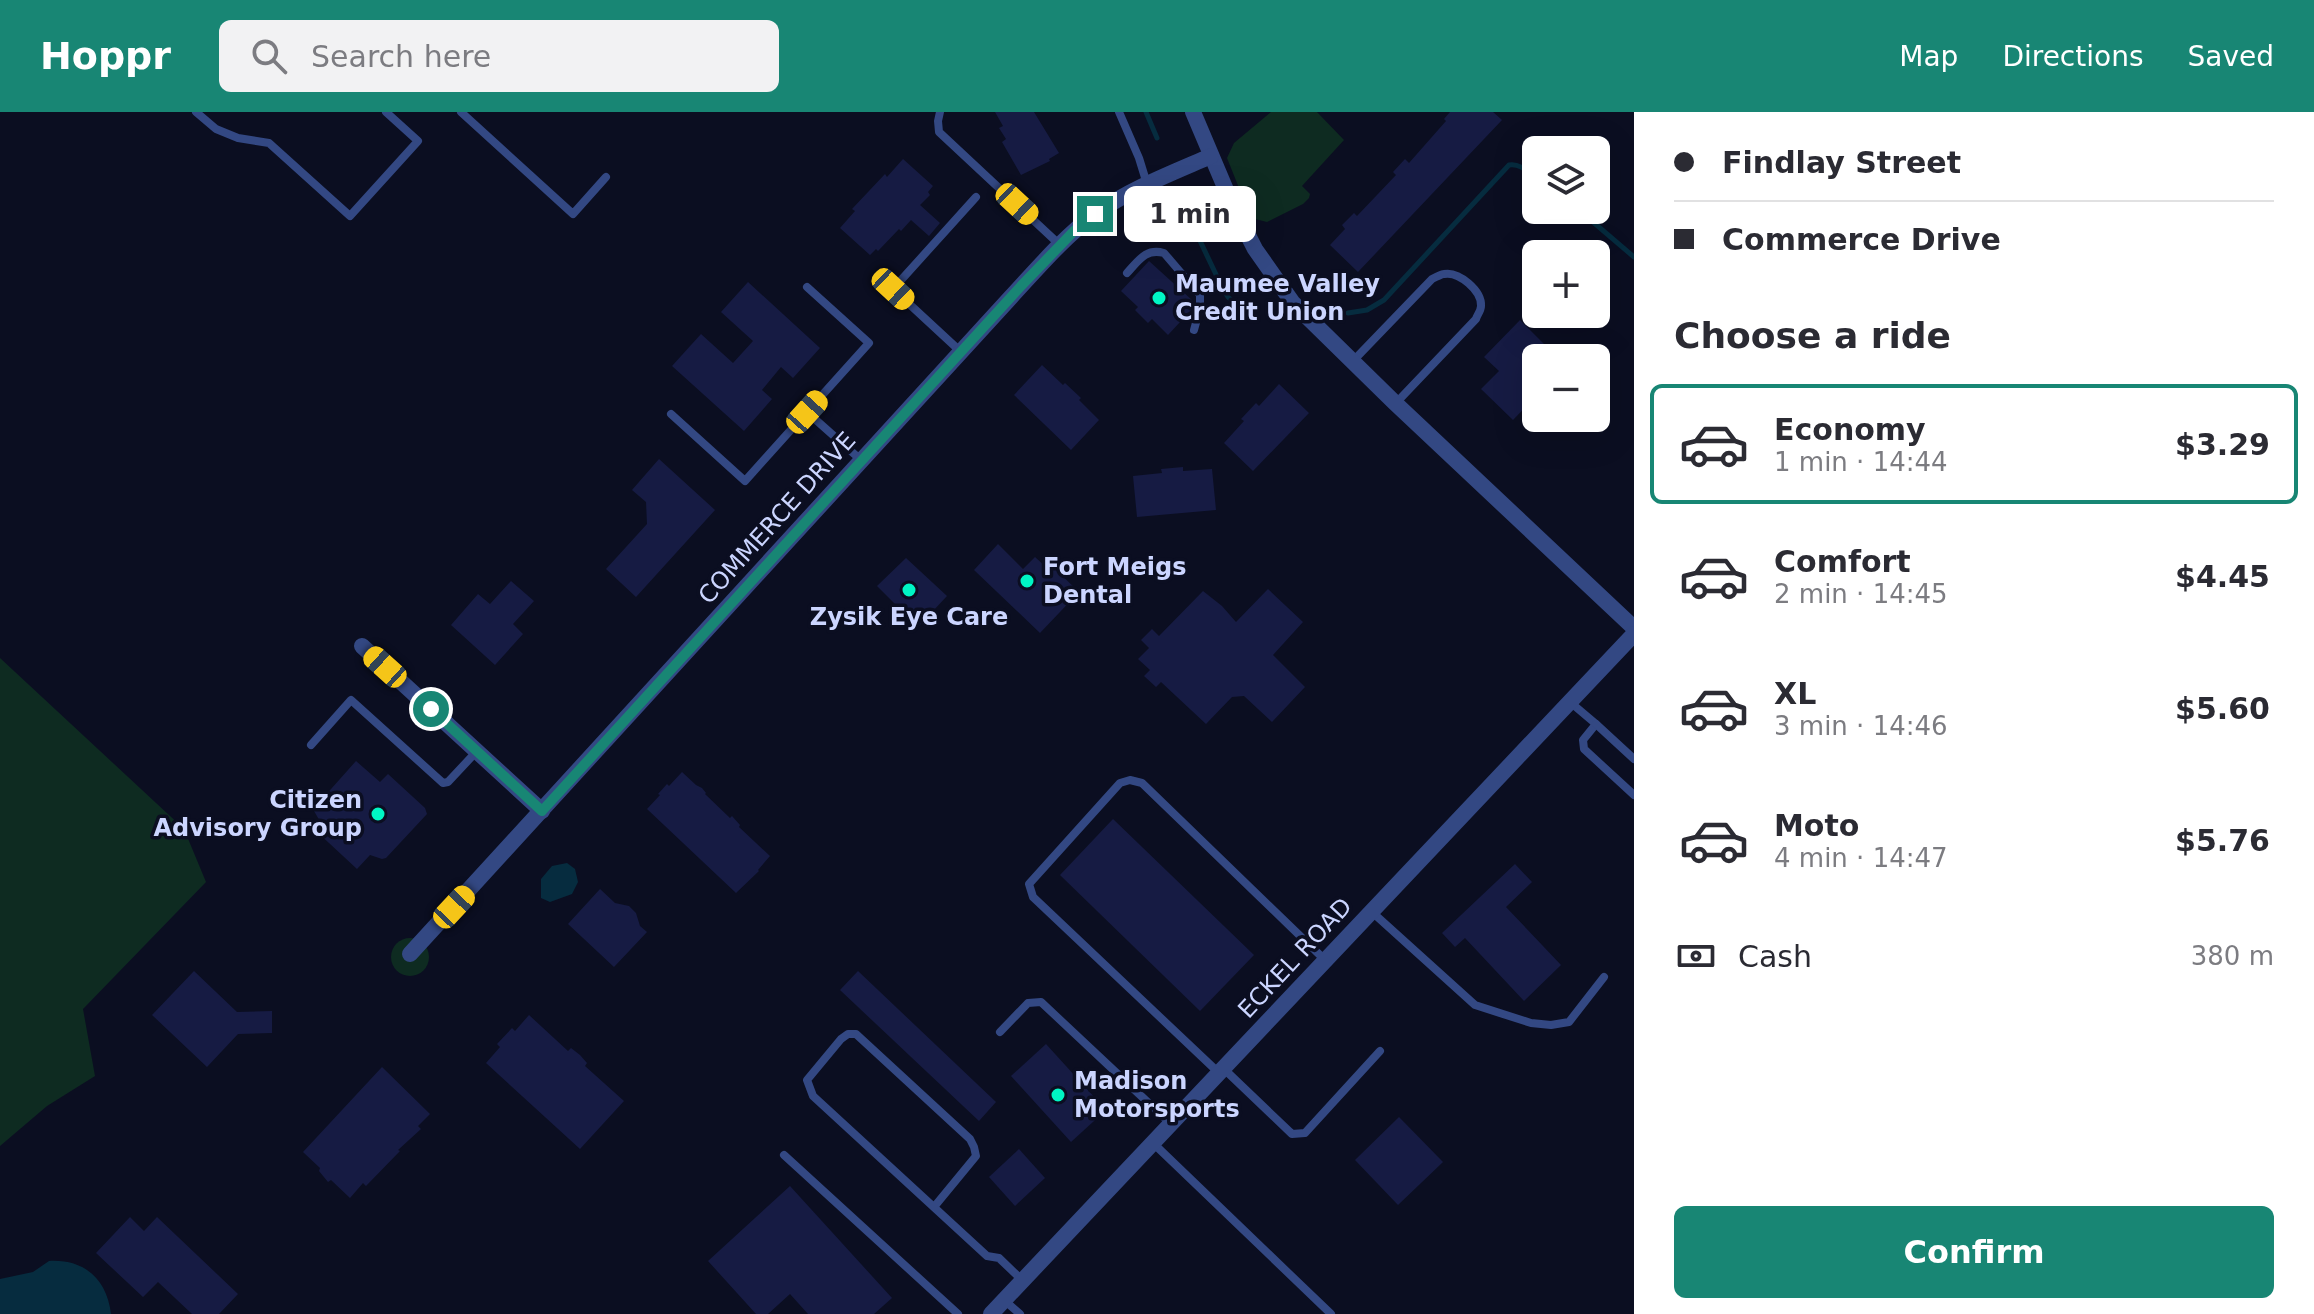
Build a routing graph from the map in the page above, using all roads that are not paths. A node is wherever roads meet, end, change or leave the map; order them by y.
1 (196, 112) edge
2 (386, 112) edge
3 (461, 112) edge
4 (940, 112) edge
5 (1119, 112) edge
6 (1193, 112) edge
7 (1211, 156) junction
8 (606, 177) dead end
9 (1147, 184) junction
10 (976, 197) dead end
11 (1061, 245) junction
12 (1127, 273) dead end
13 (807, 287) dead end
14 (1194, 330) dead end
15 (961, 352) junction
16 (1353, 362) junction
17 (1395, 403) junction
18 (807, 412) junction
19 (671, 414) dead end
20 (861, 461) junction
21 (1634, 628) edge
22 (1634, 634) edge
23 (362, 646) dead end
24 (1570, 702) junction
25 (1596, 724) junction
26 (311, 745) dead end
27 (477, 751) junction
28 (1634, 759) edge
29 (1634, 795) edge
30 (542, 811) junction
31 (1372, 912) junction
32 (410, 954) dead end
33 (1325, 961) junction
34 (1604, 977) dead end
35 (1000, 1032) dead end
36 (1380, 1051) dead end
37 (1221, 1071) junction
38 (1171, 1124) junction
39 (1153, 1143) junction
40 (784, 1155) dead end
41 (934, 1207) junction
42 (1023, 1280) junction
43 (1004, 1300) junction
44 (958, 1314) edge
45 (991, 1314) edge
46 (1020, 1314) edge
47 (1331, 1314) edge

1 - 2 lane
3 - 8 lane
4 - 11 lane
5 - 9 lane
6 - 7 street
7 - 9 street, COMMERCE DRIVE
7 - 16 street
9 - 11 street, COMMERCE DRIVE
10 - 15 lane
11 - 15 street, COMMERCE DRIVE
12 - 14 lane
13 - 18 lane
15 - 20 street, COMMERCE DRIVE
16 - 17 street
16 - 17 lane
17 - 21 street
18 - 19 lane
18 - 20 lane
20 - 30 street, COMMERCE DRIVE
22 - 24 street, ECKEL ROAD
23 - 27 street
24 - 25 lane
24 - 31 street, ECKEL ROAD
25 - 28 lane
25 - 29 lane
26 - 27 lane
27 - 30 street
30 - 32 street, COMMERCE DRIVE
31 - 33 street, ECKEL ROAD
31 - 34 lane
33 - 37 street, ECKEL ROAD
33 - 37 lane
35 - 38 lane
36 - 37 lane
37 - 38 street, ECKEL ROAD
38 - 39 street, ECKEL ROAD
39 - 42 street, ECKEL ROAD
39 - 47 lane
40 - 44 lane
41 - 41 lane
41 - 42 lane
42 - 43 street, ECKEL ROAD
43 - 45 street, ECKEL ROAD
43 - 46 lane

